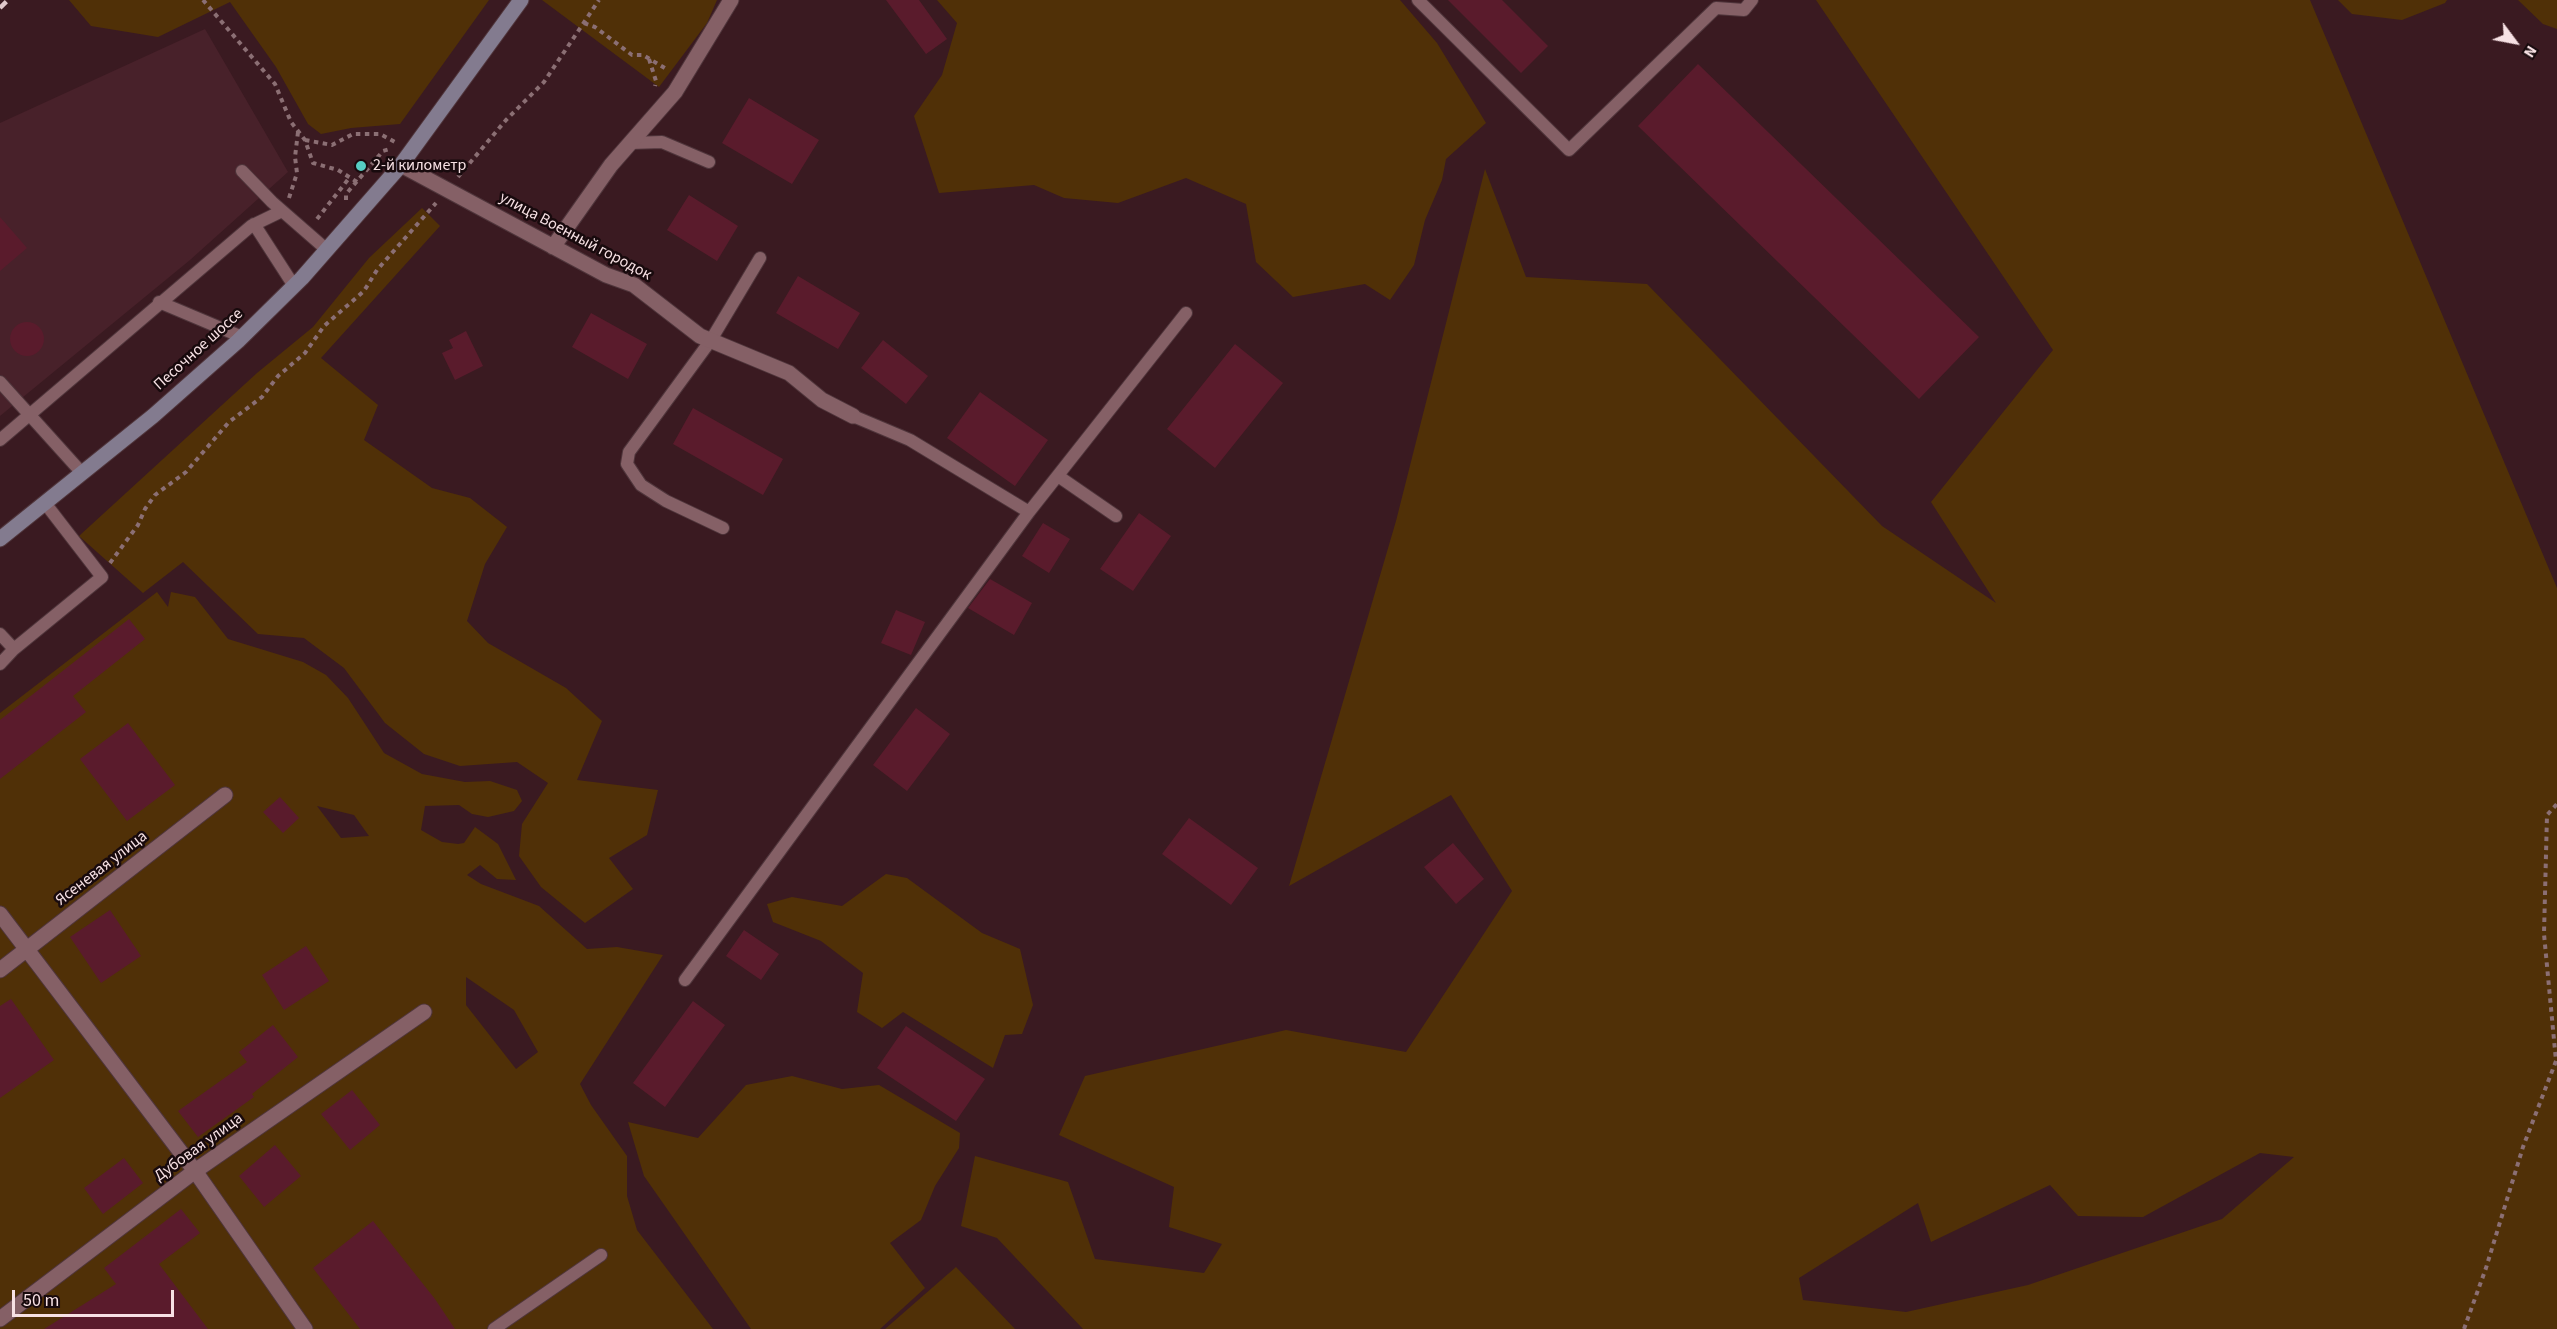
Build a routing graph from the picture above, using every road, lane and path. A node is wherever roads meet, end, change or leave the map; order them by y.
1 (203, 0) edge
2 (520, 0) edge
3 (599, 0) edge
4 (730, 0) edge
5 (1418, 0) edge
6 (1752, 0) edge
7 (584, 23) junction
8 (684, 79) junction
9 (298, 132) junction
10 (305, 140) junction
11 (630, 142) junction
12 (401, 147) dead end
13 (710, 162) dead end
14 (401, 165) junction
15 (242, 171) dead end
16 (350, 177) junction
17 (357, 182) dead end
18 (447, 190) junction
19 (282, 212) junction
20 (254, 224) junction
21 (305, 232) junction
22 (553, 247) junction
23 (327, 250) junction
24 (760, 258) dead end
25 (294, 286) junction
26 (159, 302) junction
27 (1186, 313) dead end
28 (242, 337) junction
29 (711, 340) junction
30 (0, 382) edge
31 (30, 416) junction
32 (853, 416) joint
33 (0, 440) edge
34 (82, 473) junction
35 (1058, 476) junction
36 (45, 503) junction
37 (1029, 512) junction
38 (1116, 516) dead end
39 (723, 528) dead end
40 (0, 539) edge
41 (99, 573) junction
42 (0, 633) edge
43 (14, 649) junction
44 (0, 664) edge
45 (225, 795) dead end
46 (2557, 804) edge
47 (0, 914) edge
48 (26, 951) junction
49 (0, 970) edge
50 (685, 980) dead end
51 (424, 1012) dead end
52 (195, 1171) junction
53 (601, 1255) dead end
54 (0, 1319) edge
55 (305, 1329) edge
56 (494, 1329) edge
57 (2464, 1329) edge

1 - 9 path
2 - 14 main road, Песочное шоссе
3 - 7 path
4 - 8 street
5 - 6 lane
7 - 8 path
7 - 18 path
8 - 11 street
9 - 10 path
9 - 19 path
10 - 12 path
10 - 16 path
11 - 13 lane
11 - 22 street
14 - 18 street, улица Военный городок
14 - 23 main road, Песочное шоссе
15 - 19 lane
16 - 17 path
16 - 21 path
18 - 22 street, улица Военный городок
18 - 41 path
19 - 20 lane
19 - 21 lane
20 - 25 lane
20 - 26 lane
21 - 23 lane
22 - 29 street, улица Военный городок
23 - 25 main road, Песочное шоссе
24 - 29 lane
25 - 28 main road, Песочное шоссе
26 - 28 lane
26 - 31 lane
27 - 35 lane
28 - 34 main road, Песочное шоссе
29 - 32 street, улица Военный городок
29 - 39 lane
30 - 31 lane
31 - 33 lane
31 - 34 lane
32 - 37 lane
34 - 36 main road, Песочное шоссе
35 - 37 lane
35 - 38 lane
36 - 40 main road, Песочное шоссе
36 - 41 lane
37 - 50 lane
41 - 43 lane
42 - 43 lane
43 - 44 lane
45 - 48 street, Ясеневая улица
46 - 57 path
47 - 48 street
48 - 49 street, Ясеневая улица
48 - 52 street
51 - 52 street, Дубовая улица
52 - 54 street, Дубовая улица
52 - 55 street
53 - 56 lane

